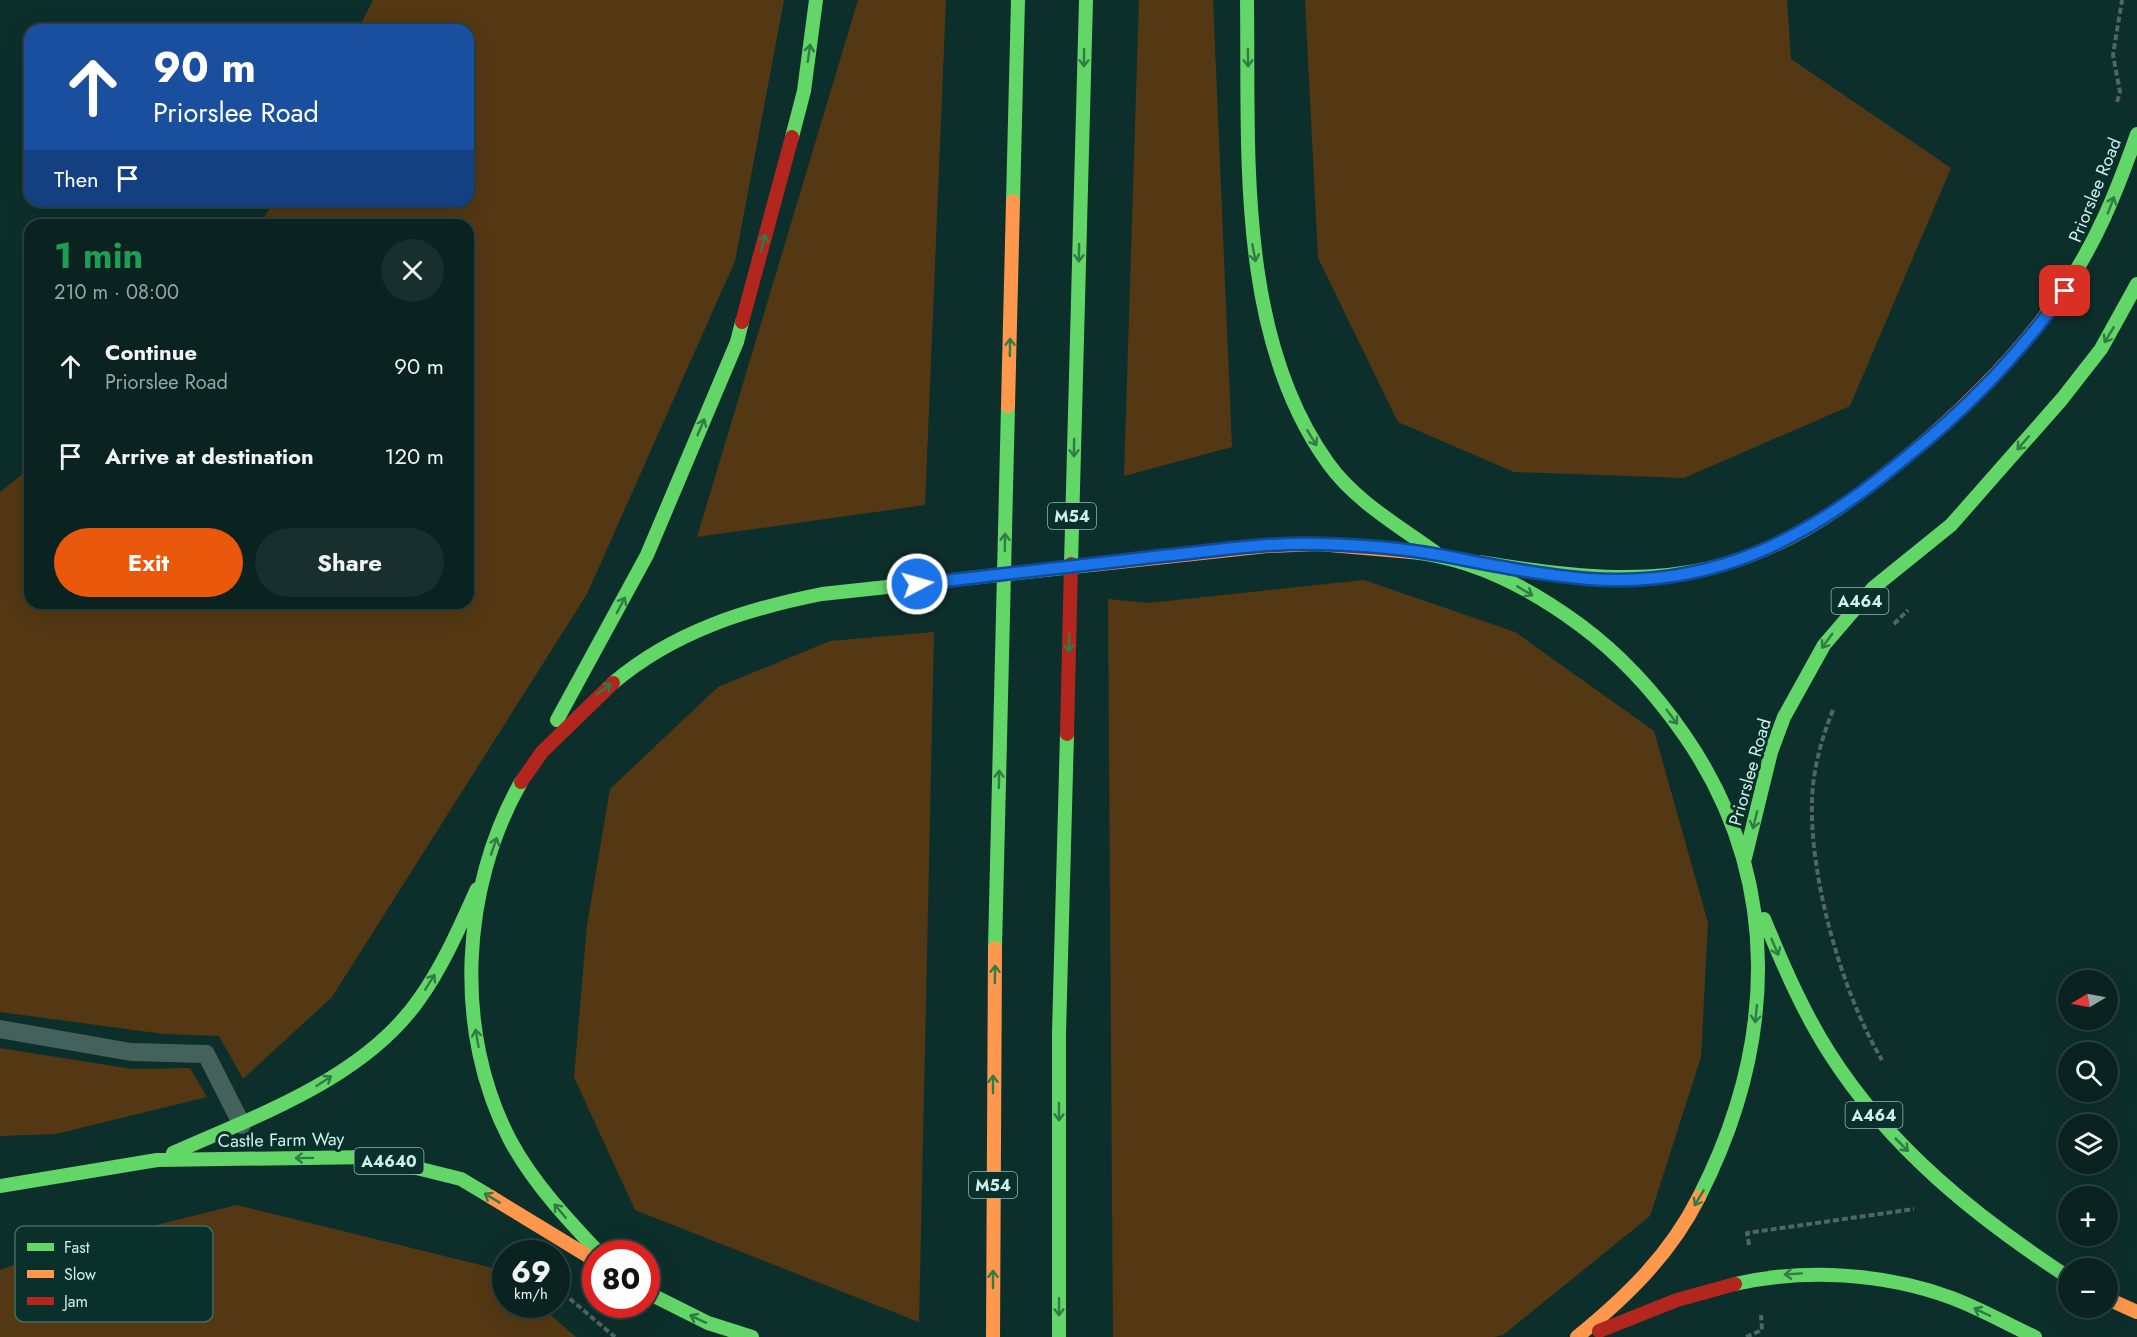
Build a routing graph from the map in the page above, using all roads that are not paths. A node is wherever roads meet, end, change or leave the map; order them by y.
1 (816, 0) edge
2 (1018, 0) edge
3 (1086, 0) edge
4 (1247, 0) edge
5 (2137, 134) edge
6 (2137, 284) edge
7 (1439, 555) junction
8 (1453, 558) junction
9 (531, 766) junction
10 (1745, 858) junction
11 (483, 877) junction
12 (1753, 892) junction
13 (0, 1029) edge
14 (242, 1125) junction
15 (157, 1160) junction
16 (0, 1186) edge
17 (587, 1240) edge
18 (582, 1252) edge
19 (2058, 1271) edge
20 (660, 1299) edge
21 (2118, 1303) edge
22 (2137, 1312) edge
23 (752, 1337) edge
24 (993, 1337) edge
25 (1059, 1337) edge
26 (1577, 1337) edge
27 (1586, 1337) edge
28 (2035, 1337) edge

9 -> 1 main road
24 -> 2 main road, M54
3 -> 25 main road, M54
4 -> 7 main road
8 -> 5 main road, Priorslee Road
6 -> 10 main road, Priorslee Road / A464
7 - 8 main road
9 -> 7 main road
8 -> 10 main road
11 -> 9 main road
10 - 12 main road
14 -> 11 main road, Castle Farm Way / A4640
17 -> 11 main road
12 -> 19 main road, A464
12 -> 26 main road
13 - 14 lane
14 - 15 main road, Castle Farm Way / A4640
15 - 16 main road, Castle Farm Way / A4640
18 -> 15 main road, Castle Farm Way / A4640
23 -> 20 main road
21 - 22 main road
28 -> 27 main road

